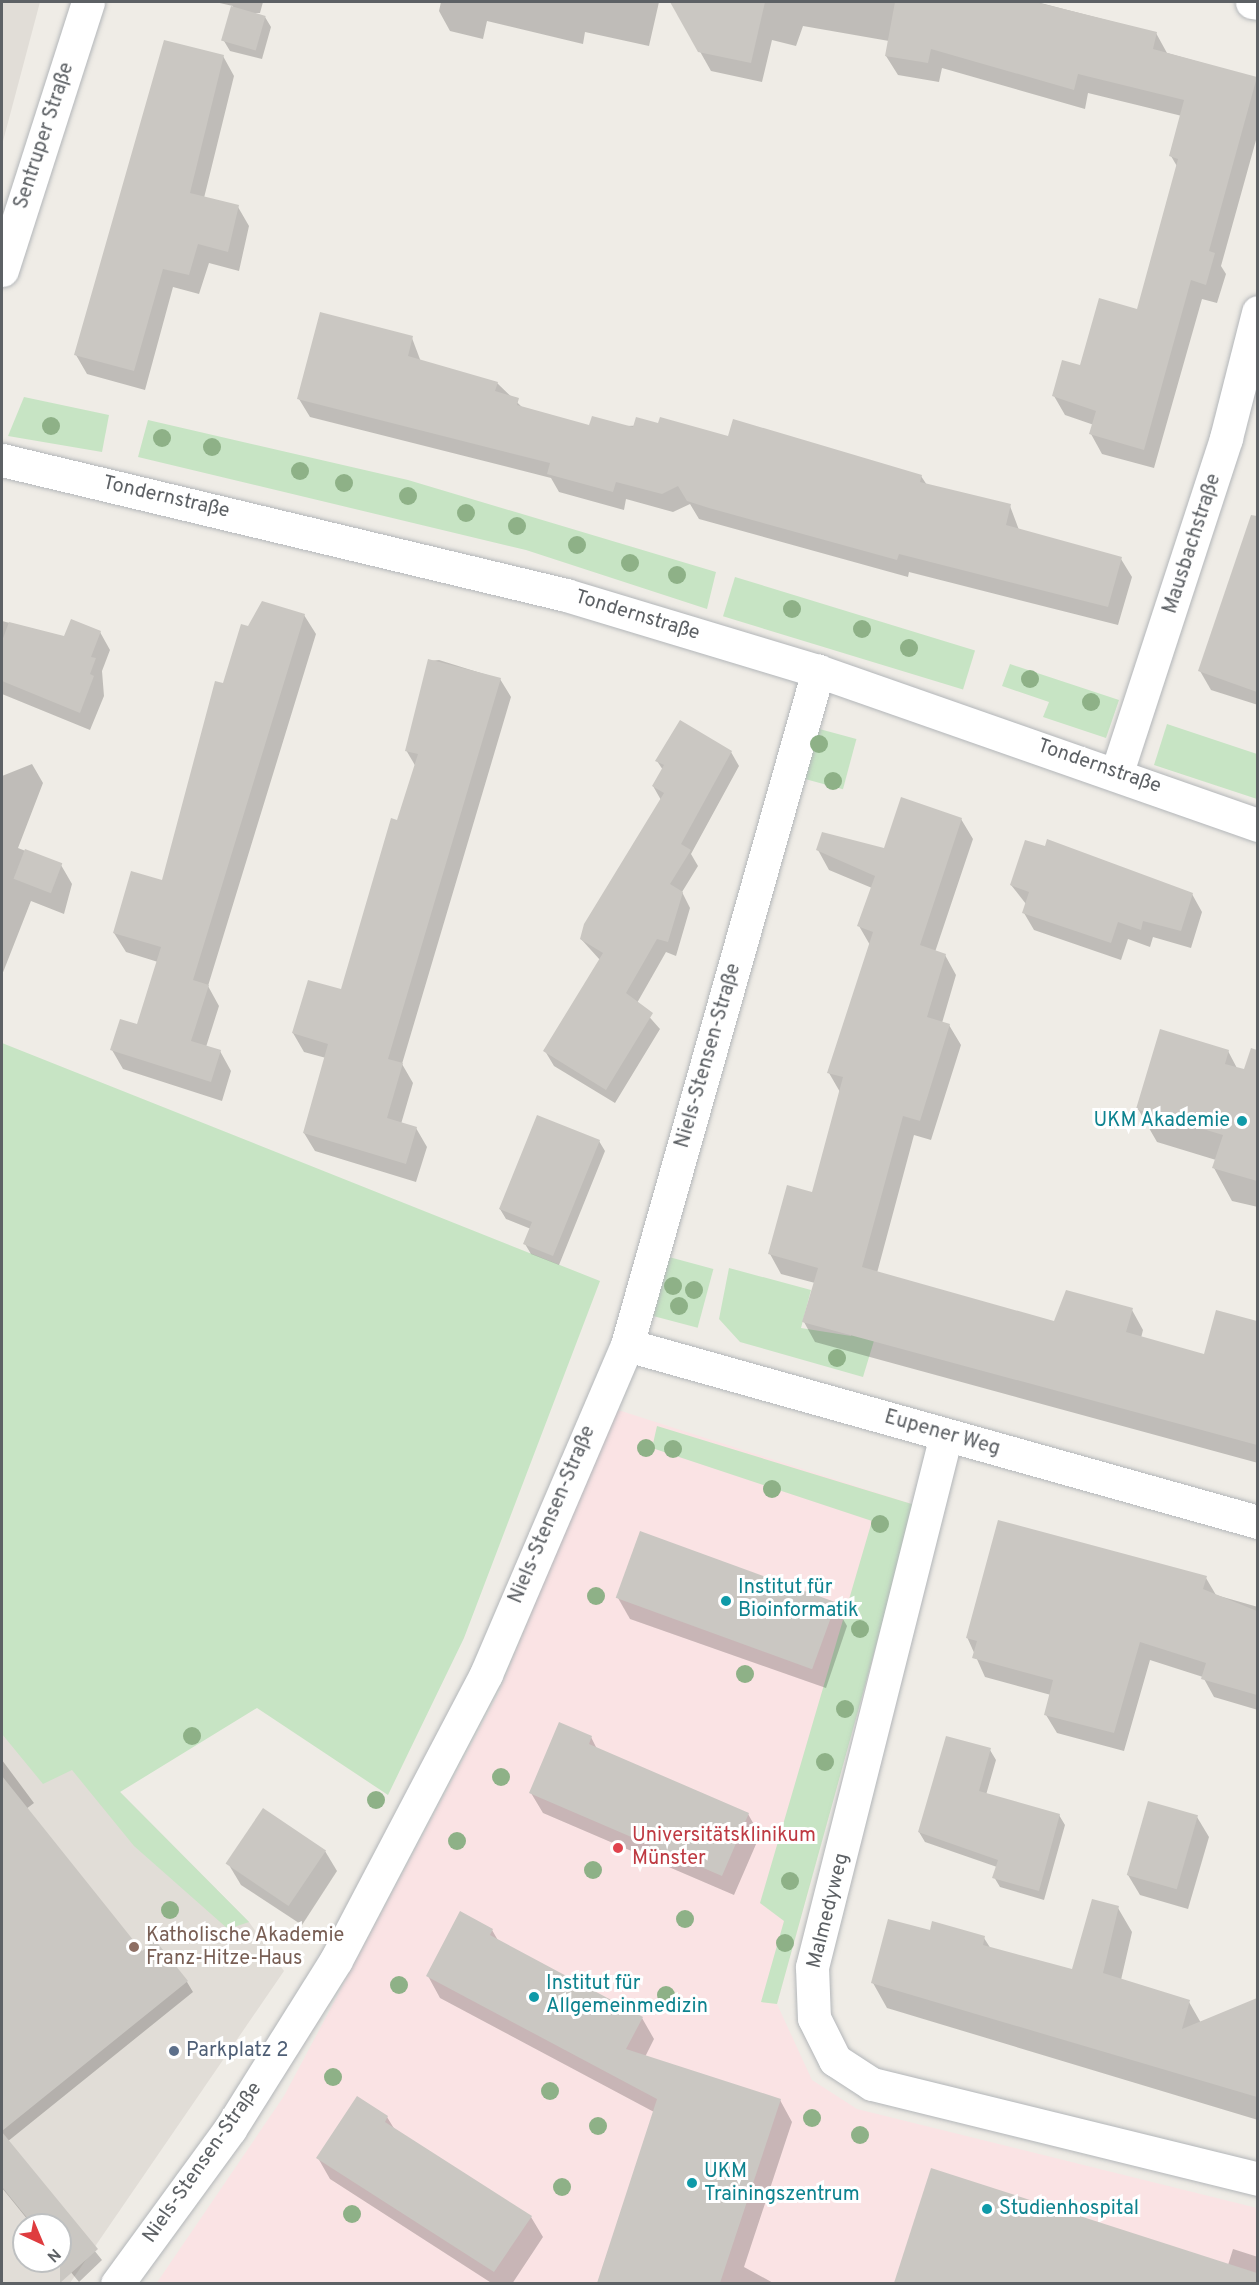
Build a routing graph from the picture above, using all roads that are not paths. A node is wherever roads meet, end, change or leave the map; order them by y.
1 (88, 2) edge
2 (1252, 2) edge
3 (1257, 3) edge
4 (2, 270) edge
5 (1257, 312) edge
6 (2, 460) edge
7 (818, 671) junction
8 (1118, 772) junction
9 (1257, 825) edge
10 (627, 1345) junction
11 (946, 1435) junction
12 (1257, 1522) edge
13 (1257, 2179) edge
14 (117, 2283) edge

1 - 4 street, Sentruper Straße
2 - 3 street
5 - 8 street, Mausbachstraße
6 - 7 street, Tondernstraße
7 - 8 street, Tondernstraße
7 - 10 street, Niels-Stensen-Straße
8 - 9 street, Tondernstraße
10 - 11 street, Eupener Weg
10 - 14 street, Niels-Stensen-Straße
11 - 12 street, Eupener Weg
11 - 13 street, Malmedyweg

